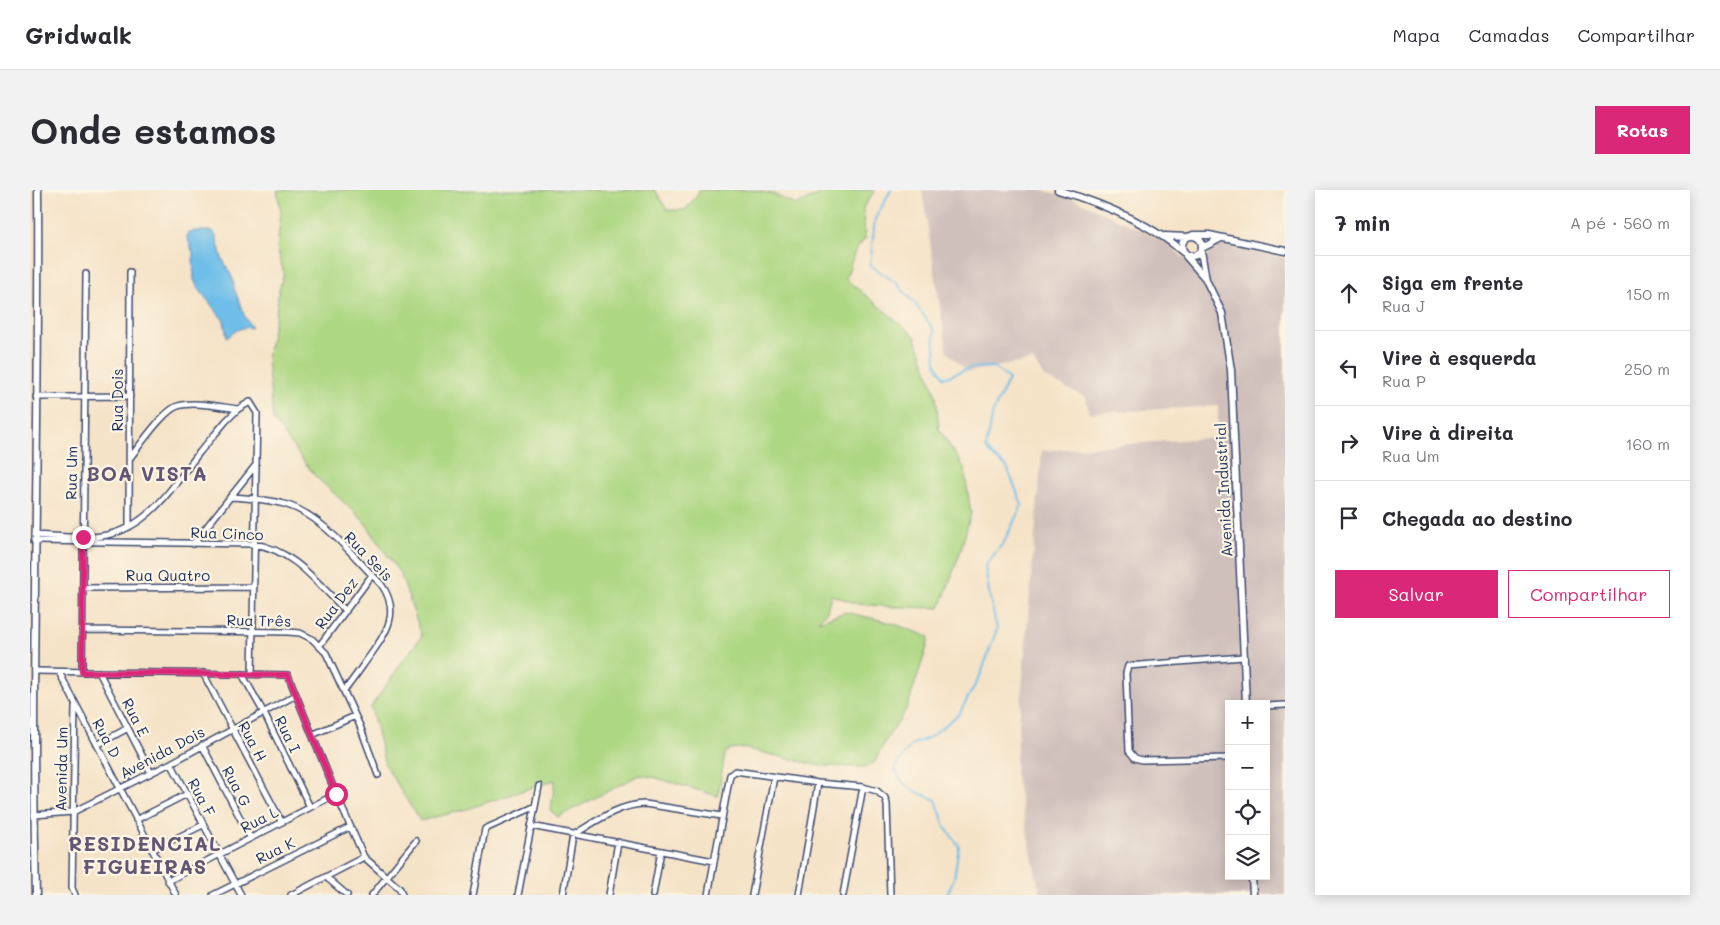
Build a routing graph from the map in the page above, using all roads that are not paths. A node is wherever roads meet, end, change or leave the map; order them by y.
1 (38, 190) edge
2 (1058, 190) edge
3 (1164, 236) junction
4 (1190, 236) junction
5 (1221, 238) junction
6 (1201, 249) junction
7 (1285, 251) edge
8 (1184, 253) junction
9 (130, 272) dead end
10 (86, 274) dead end
11 (1206, 280) junction
12 (36, 396) junction
13 (85, 396) junction
14 (130, 396) junction
15 (238, 409) junction
16 (130, 458) junction
17 (256, 465) junction
18 (230, 497) junction
19 (255, 499) junction
20 (129, 527) junction
21 (33, 533) edge
22 (83, 540) junction
23 (193, 544) junction
24 (254, 544) junction
25 (32, 553) edge
26 (372, 575) junction
27 (254, 587) junction
28 (83, 588) junction
29 (346, 611) junction
30 (82, 630) junction
31 (253, 632) junction
32 (320, 645) junction
33 (1243, 657) junction
34 (34, 672) junction
35 (59, 672) junction
36 (82, 672) junction
37 (100, 672) junction
38 (203, 673) junction
39 (242, 674) junction
40 (252, 674) junction
41 (344, 691) junction
42 (296, 695) junction
43 (1246, 700) edge
44 (75, 703) junction
45 (1285, 705) edge
46 (1270, 706) edge
47 (264, 713) junction
48 (355, 716) junction
49 (128, 728) junction
50 (233, 729) junction
51 (312, 735) junction
52 (97, 745) junction
53 (202, 746) junction
54 (1225, 758) edge
55 (171, 763) junction
56 (151, 773) junction
57 (378, 774) dead end
58 (774, 777) junction
59 (818, 783) junction
60 (539, 786) dead end
61 (863, 787) junction
62 (120, 788) junction
63 (187, 794) junction
64 (336, 794) junction
65 (310, 807) junction
66 (534, 807) junction
67 (73, 812) junction
68 (34, 815) junction
69 (722, 816) junction
70 (136, 820) junction
71 (281, 821) junction
72 (203, 824) junction
73 (531, 826) junction
74 (350, 827) junction
75 (574, 835) junction
76 (250, 837) junction
77 (416, 841) dead end
78 (618, 842) junction
79 (152, 850) junction
80 (661, 850) junction
81 (218, 854) junction
82 (364, 857) junction
83 (714, 861) junction
84 (326, 878) junction
85 (387, 878) junction
86 (1252, 880) edge
87 (168, 881) junction
88 (235, 884) junction
89 (36, 895) edge
90 (75, 895) edge
91 (176, 895) edge
92 (212, 895) edge
93 (241, 895) edge
94 (292, 895) edge
95 (347, 895) edge
96 (372, 895) edge
97 (402, 895) edge
98 (473, 895) edge
99 (518, 895) edge
100 (563, 895) edge
101 (609, 895) edge
102 (653, 895) edge
103 (708, 895) edge
104 (752, 895) edge
105 (799, 895) edge
106 (843, 895) edge
107 (890, 895) edge
108 (1253, 895) edge

1 - 12 street
2 - 3 street
3 - 4 street
3 - 8 street, Avenida Industrial
4 - 5 street
4 - 6 street
4 - 8 street
5 - 6 street
5 - 7 street
6 - 8 street
6 - 11 street, Avenida Industrial
8 - 11 street, Avenida Industrial
9 - 14 street, Rua Dois
10 - 13 street, Rua Um
11 - 33 street, Avenida Industrial
12 - 13 street
12 - 21 street
13 - 14 street
13 - 22 street, Rua Um
14 - 16 street, Rua Dois
15 - 16 street
15 - 17 street
15 - 20 street
16 - 20 street, Rua Dois
17 - 18 street
17 - 19 street
18 - 19 street, Rua Seis
18 - 23 street
19 - 24 street
19 - 26 street, Rua Seis
20 - 22 street
21 - 22 street
21 - 25 street
22 - 23 street, Rua Cinco
22 - 28 street, Rua Um
23 - 24 street, Rua Cinco
24 - 27 street
24 - 29 street, Rua Cinco
25 - 34 street
26 - 29 street, Rua Dez
26 - 41 street, Rua Seis
27 - 28 street, Rua Quatro
27 - 31 street
28 - 30 street, Rua Um
29 - 32 street, Rua Dez
30 - 31 street, Rua Três
30 - 36 street, Rua Um
31 - 32 street, Rua Três
31 - 40 street
32 - 41 street
33 - 43 street, Avenida Industrial
33 - 54 street
34 - 35 street
34 - 68 street
35 - 36 street
35 - 44 street, Rua D
36 - 37 street
37 - 38 street
37 - 49 street, Rua E
38 - 39 street
38 - 50 street, Rua H
39 - 40 street
39 - 47 street, Rua I
40 - 42 street
41 - 48 street
42 - 47 street, Avenida Dois
42 - 51 street
44 - 52 street, Rua D
44 - 67 street, Avenida Um
45 - 46 street
47 - 50 street, Avenida Dois
47 - 65 street, Rua I
48 - 51 street
48 - 57 street
49 - 52 street
49 - 56 street, Rua E
50 - 53 street, Avenida Dois
50 - 71 street, Rua H
51 - 64 street
52 - 62 street, Rua D
53 - 55 street, Avenida Dois
53 - 76 street, Rua G
55 - 56 street, Avenida Dois
55 - 63 street, Rua F
56 - 62 street, Avenida Dois
58 - 59 street
58 - 69 street
58 - 104 street
59 - 61 street
59 - 105 street
60 - 66 street
61 - 106 street
61 - 107 street
62 - 67 street, Avenida Dois
62 - 70 street, Rua D
63 - 70 street
63 - 72 street, Rua F
64 - 65 street, Rua L
64 - 74 street
65 - 71 street, Rua L
66 - 73 street
66 - 98 street
67 - 68 street, Avenida Dois
67 - 90 street, Avenida Um
68 - 89 street
69 - 75 street
69 - 83 street
70 - 79 street, Rua D
71 - 76 street, Rua L
72 - 79 street
72 - 81 street, Rua F
73 - 75 street
73 - 99 street
74 - 82 street
74 - 88 street, Rua K
75 - 78 street
75 - 100 street
76 - 81 street, Rua L
77 - 85 street
78 - 80 street
78 - 101 street
79 - 87 street, Rua D
80 - 83 street
80 - 102 street
81 - 87 street, Rua L
81 - 88 street, Rua F
82 - 84 street
82 - 85 street
83 - 103 street
84 - 94 street
84 - 95 street
85 - 96 street
85 - 97 street
86 - 108 street
87 - 91 street, Rua D
88 - 92 street, Rua K
88 - 93 street, Rua F

